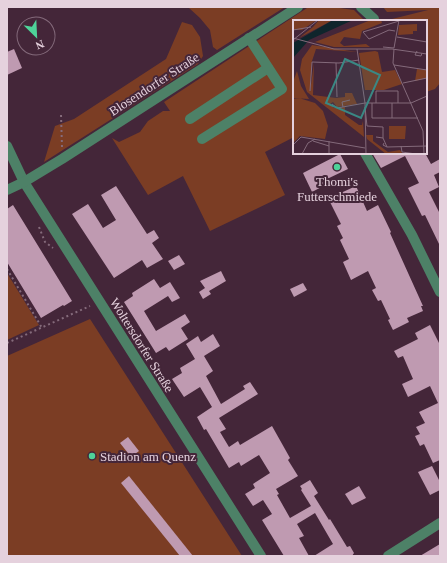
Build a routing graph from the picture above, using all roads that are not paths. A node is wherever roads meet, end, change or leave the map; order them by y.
1 (298, 7) edge
2 (361, 7) edge
3 (374, 19) dead end
4 (249, 38) junction
5 (268, 68) junction
6 (190, 119) dead end
7 (202, 139) dead end
8 (7, 146) edge
9 (366, 154) edge
10 (24, 182) junction
11 (7, 190) edge
12 (440, 292) edge
13 (440, 523) edge
14 (260, 556) edge
15 (388, 556) edge

1 - 4 street, Blosendorfer Straße
2 - 3 street
4 - 5 street
4 - 10 street, Blosendorfer Straße
5 - 6 street
5 - 7 street
8 - 10 street, Woltersdorfer Straße
9 - 12 street
10 - 11 street, Blosendorfer Straße
10 - 14 street, Woltersdorfer Straße
13 - 15 street

